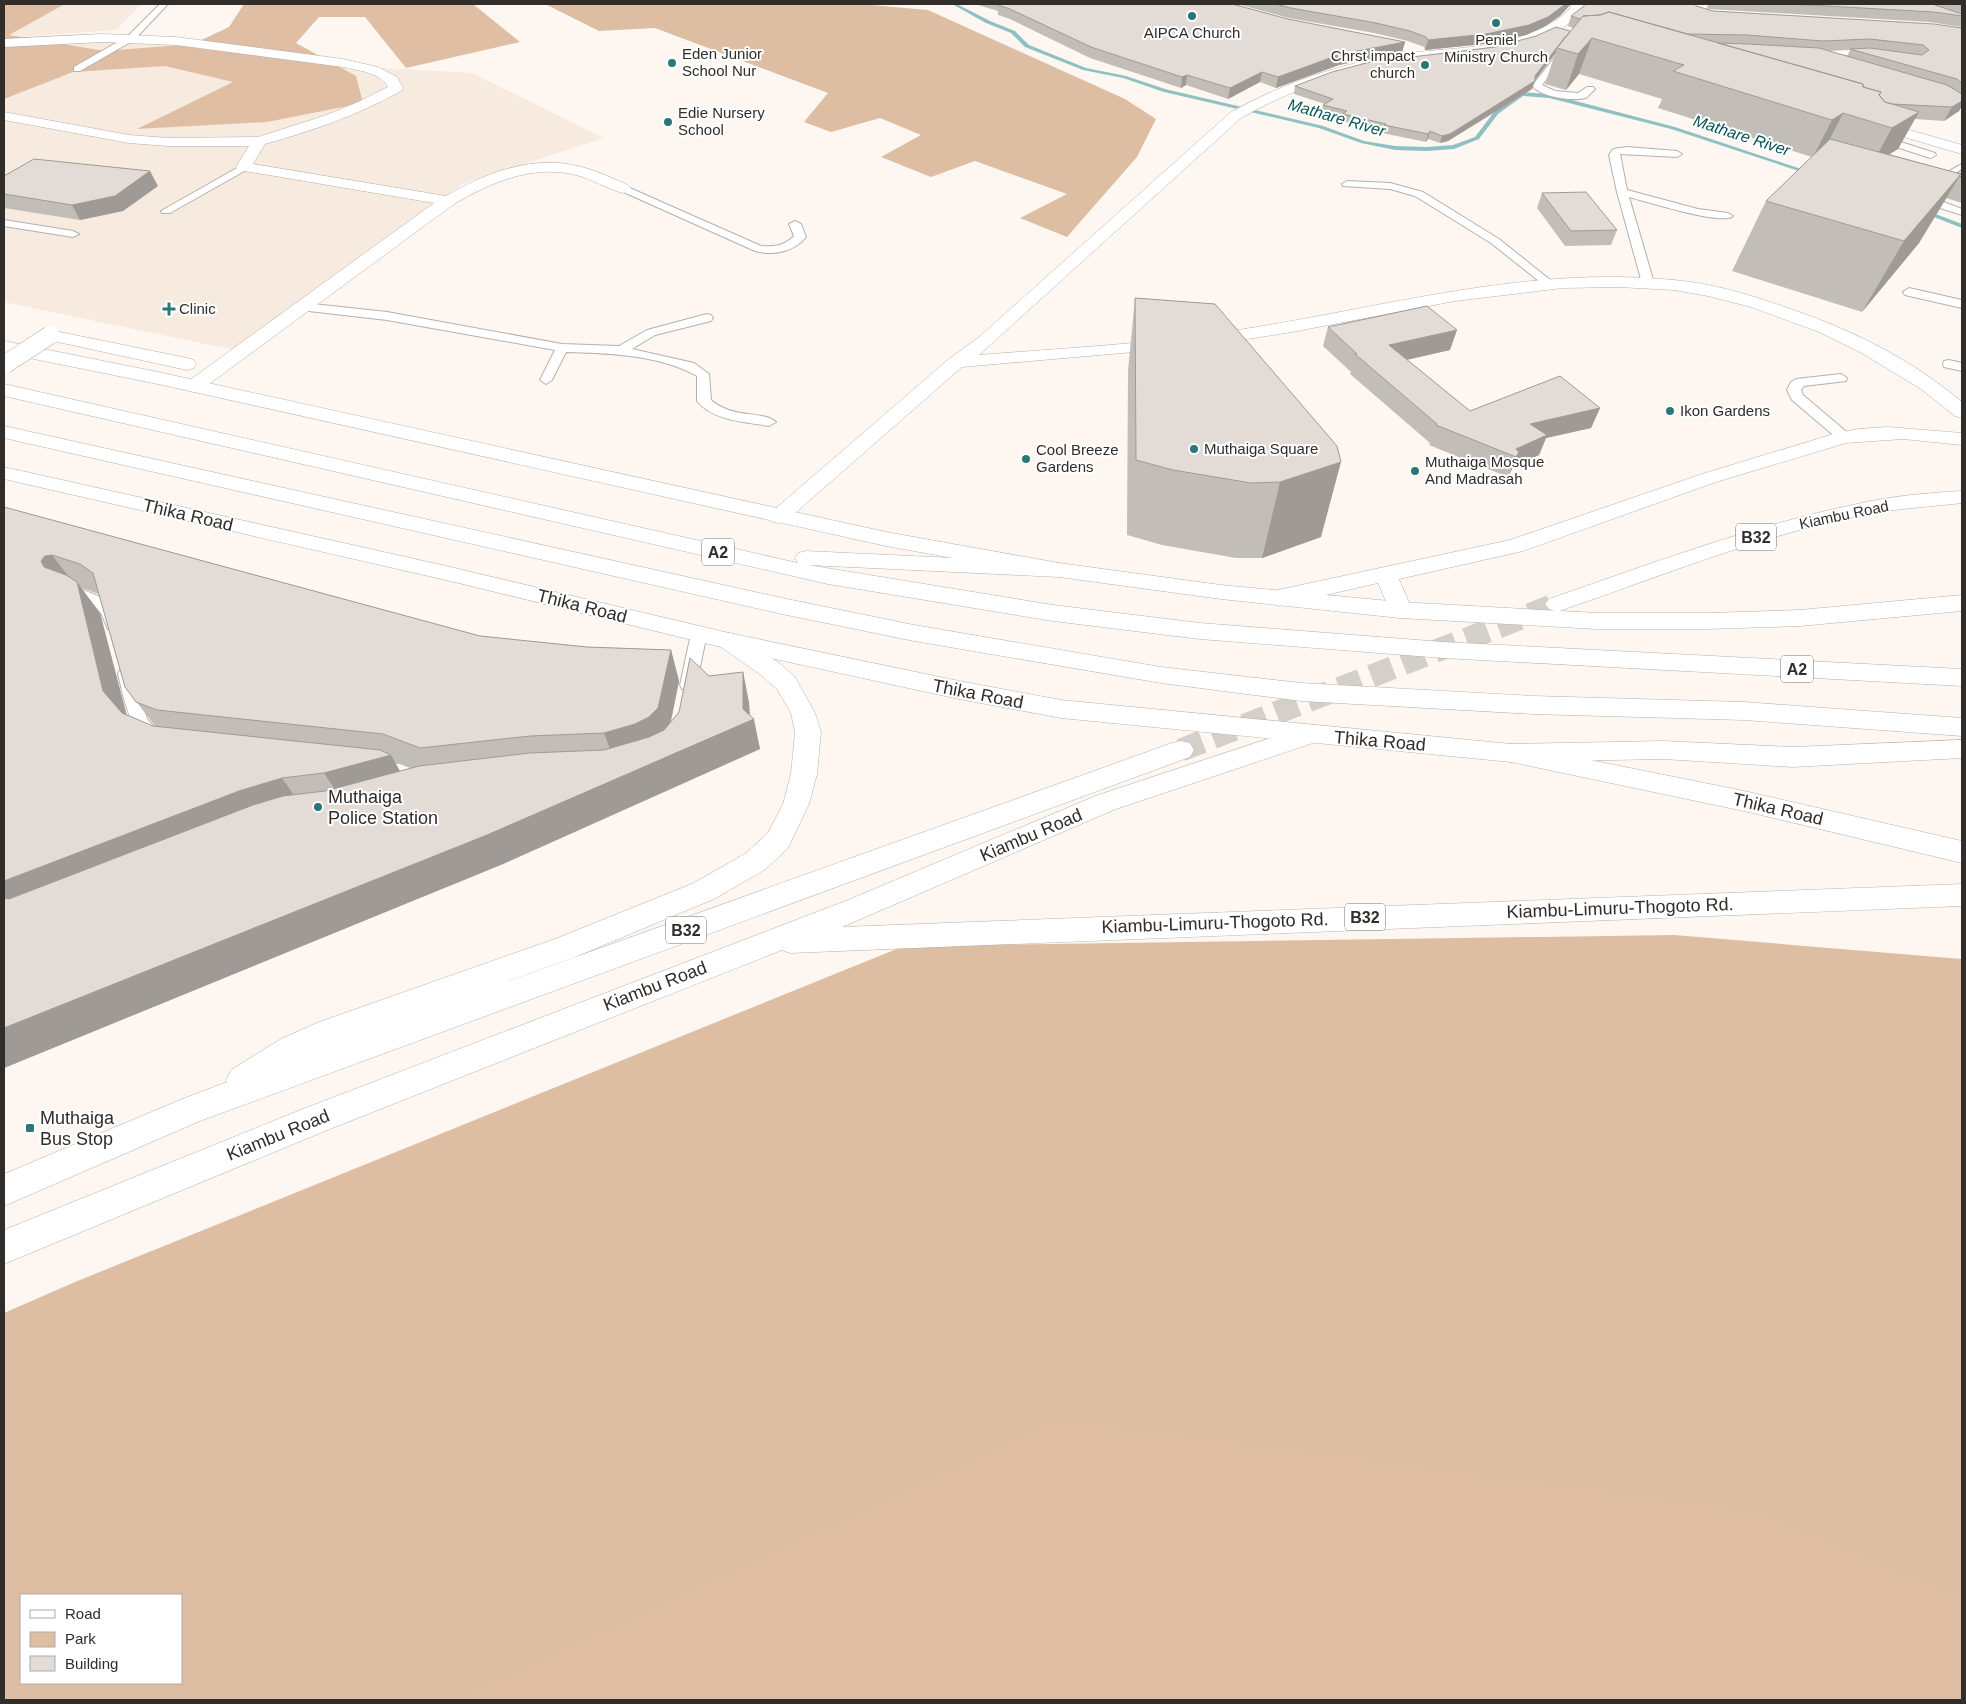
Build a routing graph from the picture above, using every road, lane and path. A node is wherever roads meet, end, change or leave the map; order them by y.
1 (164, 4) edge
2 (1579, 4) edge
3 (1554, 28) junction
4 (131, 38) junction
5 (1572, 39) joint
6 (4, 43) edge
7 (1401, 45) edge
8 (1423, 55) junction
9 (1797, 55) edge
10 (1887, 55) edge
11 (1814, 56) junction
12 (1850, 65) edge
13 (77, 69) dead end
14 (1590, 89) dead end
15 (4, 116) edge
16 (1854, 118) edge
17 (1873, 124) junction
18 (259, 141) junction
19 (1962, 150) edge
20 (1677, 154) dead end
21 (1932, 155) dead end
22 (244, 167) junction
23 (1962, 167) edge
24 (1347, 184) dead end
25 (623, 188) joint
26 (1622, 192) junction
27 (448, 201) junction
28 (166, 211) dead end
29 (1962, 212) edge
30 (1728, 216) dead end
31 (4, 223) edge
32 (795, 224) dead end
33 (73, 234) dead end
34 (1548, 282) junction
35 (1648, 283) junction
36 (1909, 292) edge
37 (1962, 304) edge
38 (304, 307) junction
39 (707, 318) dead end
40 (4, 347) edge
41 (562, 348) junction
42 (622, 350) junction
43 (957, 362) junction
44 (187, 364) dead end
45 (1949, 364) dead end
46 (4, 365) edge
47 (1962, 367) edge
48 (1841, 378) dead end
49 (546, 380) dead end
50 (194, 386) junction
51 (4, 390) edge
52 (1962, 412) edge
53 (769, 422) dead end
54 (4, 432) edge
55 (1844, 438) junction
56 (1962, 439) edge
57 (4, 473) edge
58 (1962, 497) edge
59 (778, 516) junction
60 (732, 555) junction
61 (1059, 570) junction
62 (1386, 574) junction
63 (75, 593) edge
64 (1278, 598) junction
65 (1962, 603) edge
66 (1557, 604) tunnel mouth
67 (1400, 610) junction
68 (698, 634) junction
69 (117, 636) edge
70 (729, 641) junction
71 (121, 654) edge
72 (1962, 678) edge
73 (684, 706) edge
74 (1962, 727) edge
75 (1310, 734) junction
76 (169, 745) edge
77 (1962, 749) edge
78 (1181, 750) tunnel mouth
79 (1511, 752) junction
80 (1962, 852) edge
81 (1962, 895) edge
82 (767, 942) junction
83 (191, 1110) junction
84 (4, 1190) edge
85 (4, 1247) edge

1 - 4 lane
2 - 3 main road
3 - 5 main road
3 - 8 main road
4 - 6 main road
4 - 13 lane
4 - 18 main road
5 - 14 lane
7 - 8 main road
8 - 43 main road
9 - 11 main road
10 - 11 lane
11 - 12 main road
15 - 18 main road
16 - 17 main road
17 - 19 main road
17 - 21 lane
18 - 22 main road
20 - 26 lane
22 - 27 main road
22 - 28 lane
23 - 29 lane
24 - 34 lane
25 - 27 main road
25 - 32 lane
26 - 30 lane
26 - 35 lane
27 - 38 main road
31 - 33 lane
34 - 35 main road
34 - 43 main road
35 - 52 main road
36 - 37 lane
38 - 41 lane
38 - 50 main road
39 - 42 lane
40 - 50 main road
41 - 42 lane
41 - 49 lane
42 - 53 lane
43 - 59 main road
44 - 46 main road, bridge
45 - 47 lane
48 - 55 lane
50 - 59 main road
51 - 60 main road, A2
54 - 74 main road, A2
55 - 56 main road
55 - 62 main road
57 - 68 main road, Thika Road
58 - 66 main road, Kiambu Road / B32
59 - 61 main road
60 - 61 main road
60 - 72 main road, A2
61 - 64 main road
62 - 64 main road
62 - 67 main road
63 - 69 lane
64 - 67 main road
65 - 67 main road
68 - 70 main road, Thika Road
68 - 73 lane
70 - 75 main road, Thika Road
70 - 83 main road, Kiambu Road / B32
71 - 76 lane
75 - 79 main road, Thika Road
75 - 82 main road, Kiambu Road / B32
77 - 79 main road
78 - 83 main road, Kiambu Road / B32
79 - 80 main road, Thika Road
81 - 82 main road, Kiambu-Limuru-Thogoto Rd. / B32
82 - 85 main road, Kiambu Road / B32
83 - 84 main road, Kiambu Road / B32

